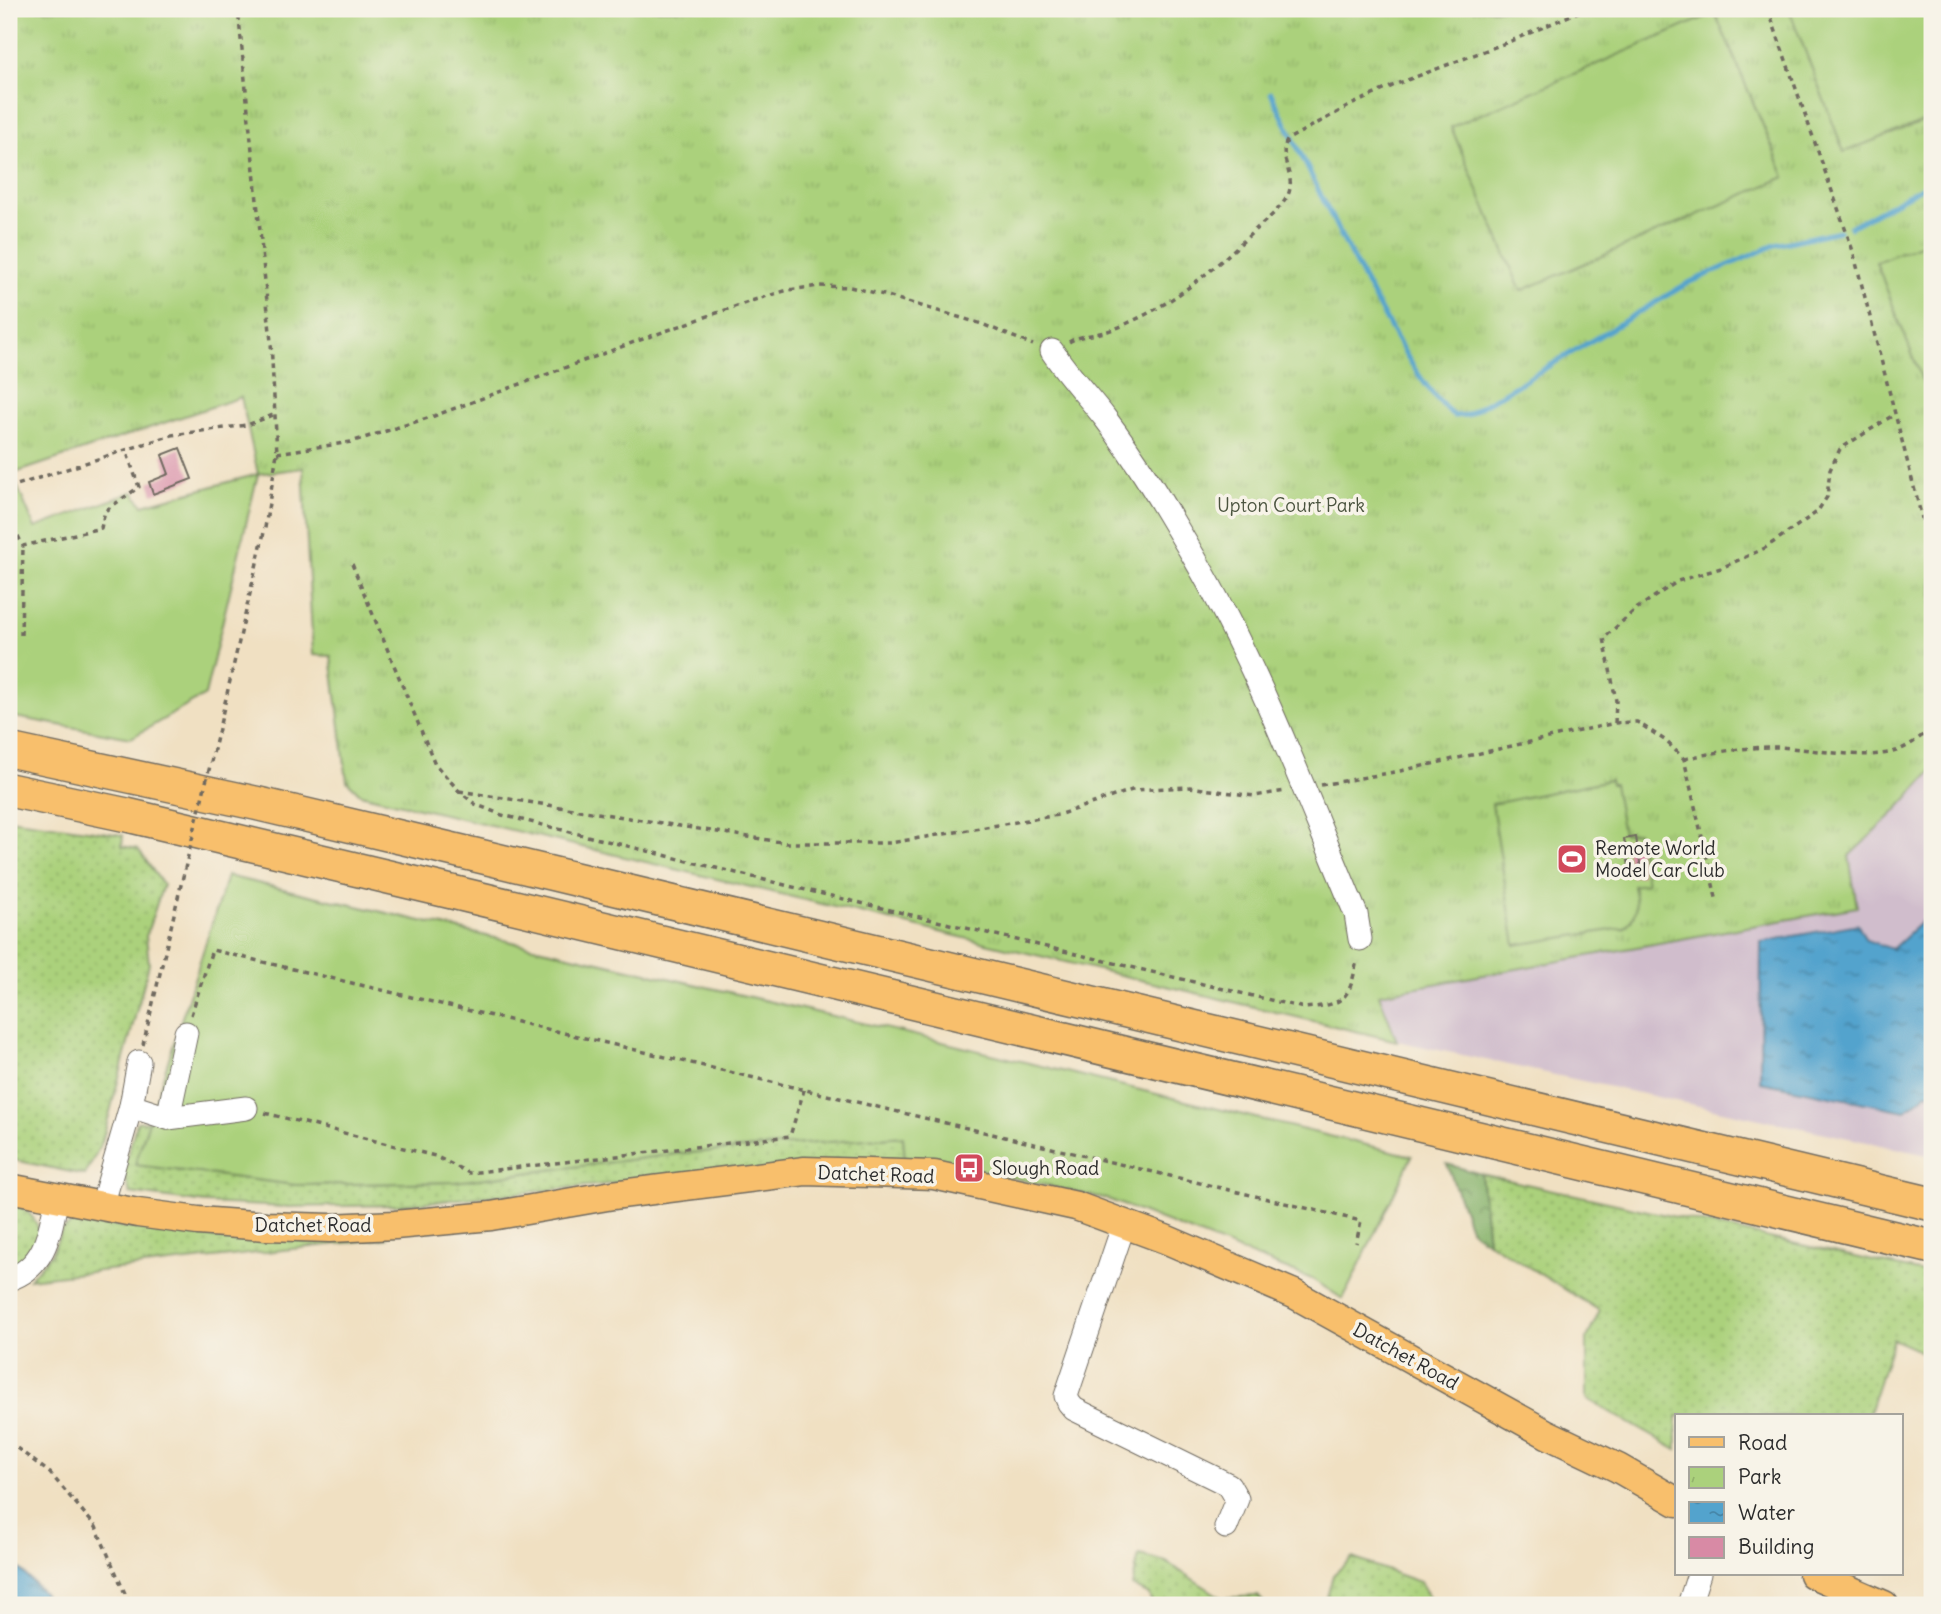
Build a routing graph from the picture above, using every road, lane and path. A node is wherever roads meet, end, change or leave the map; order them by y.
1 (238, 9) edge
2 (1585, 9) edge
3 (1768, 9) edge
4 (1052, 351) junction
5 (1895, 414) junction
6 (276, 415) junction
7 (126, 450) junction
8 (277, 453) junction
9 (9, 489) edge
10 (9, 519) edge
11 (23, 546) junction
12 (1932, 557) edge
13 (352, 564) dead end
14 (21, 635) dead end
15 (1615, 723) junction
16 (1932, 727) edge
17 (9, 750) edge
18 (1684, 759) junction
19 (1304, 788) junction
20 (9, 790) edge
21 (459, 791) junction
22 (180, 889) dead end
23 (1717, 902) dead end
24 (1360, 939) joint
25 (186, 1033) joint
26 (139, 1062) dead end
27 (805, 1090) junction
28 (131, 1106) junction
29 (246, 1108) joint
30 (167, 1118) junction
31 (9, 1188) edge
32 (57, 1197) junction
33 (1932, 1204) edge
34 (102, 1206) junction
35 (1124, 1224) junction
36 (1356, 1243) dead end
37 (1932, 1247) edge
38 (9, 1279) edge
39 (9, 1442) edge
40 (1675, 1501) edge
41 (1226, 1527) dead end
42 (1698, 1576) edge
43 (1818, 1576) edge
44 (130, 1605) edge
45 (1689, 1605) edge
46 (1884, 1605) edge

1 - 6 path
2 - 4 path
3 - 5 path
4 - 8 path
4 - 19 street
5 - 12 path
5 - 15 path
6 - 7 path
6 - 8 path
7 - 9 path
7 - 11 path
8 - 22 path, bridge
10 - 11 path
11 - 14 path
13 - 21 path
15 - 18 path
15 - 19 path
16 - 18 path
17 - 33 highway
18 - 23 path
19 - 21 path
19 - 24 street
20 - 37 highway
21 - 24 path
25 - 27 path
25 - 30 street
26 - 28 street
27 - 29 path
27 - 36 path
28 - 30 street
28 - 34 street
29 - 30 street
31 - 32 main road, Datchet Road
32 - 34 main road, Datchet Road
32 - 38 street
34 - 35 main road, Datchet Road
35 - 40 main road, Datchet Road
35 - 41 street
39 - 44 path
42 - 45 street
43 - 46 main road

